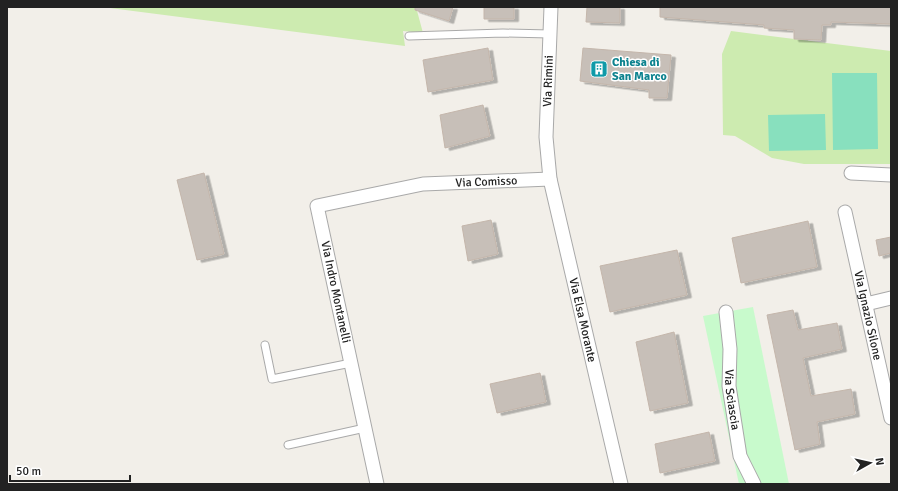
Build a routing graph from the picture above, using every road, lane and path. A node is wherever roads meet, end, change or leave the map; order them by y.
1 (551, 7) edge
2 (550, 34) junction
3 (409, 36) dead end
4 (547, 156) joint
5 (851, 173) dead end
6 (891, 174) edge
7 (550, 179) junction
8 (423, 184) joint
9 (845, 212) dead end
10 (891, 298) edge
11 (866, 304) junction
12 (726, 312) dead end
13 (265, 345) dead end
14 (351, 363) junction
15 (891, 414) edge
16 (365, 428) junction
17 (288, 445) dead end
18 (377, 484) edge
19 (621, 484) edge
20 (754, 484) edge

1 - 2 street, Via Rimini
2 - 3 lane
2 - 4 street, Via Rimini
4 - 7 street, Via Elsa Morante
5 - 6 street
7 - 8 street, Via Comisso
7 - 19 street, Via Elsa Morante
8 - 14 street, Via Indro Montanelli
9 - 11 street, Via Ignazio Silone
10 - 11 street
11 - 15 street, Via Ignazio Silone
12 - 20 street, Via Sciascia
13 - 14 lane
14 - 16 street, Via Indro Montanelli
16 - 17 lane
16 - 18 street, Via Indro Montanelli

